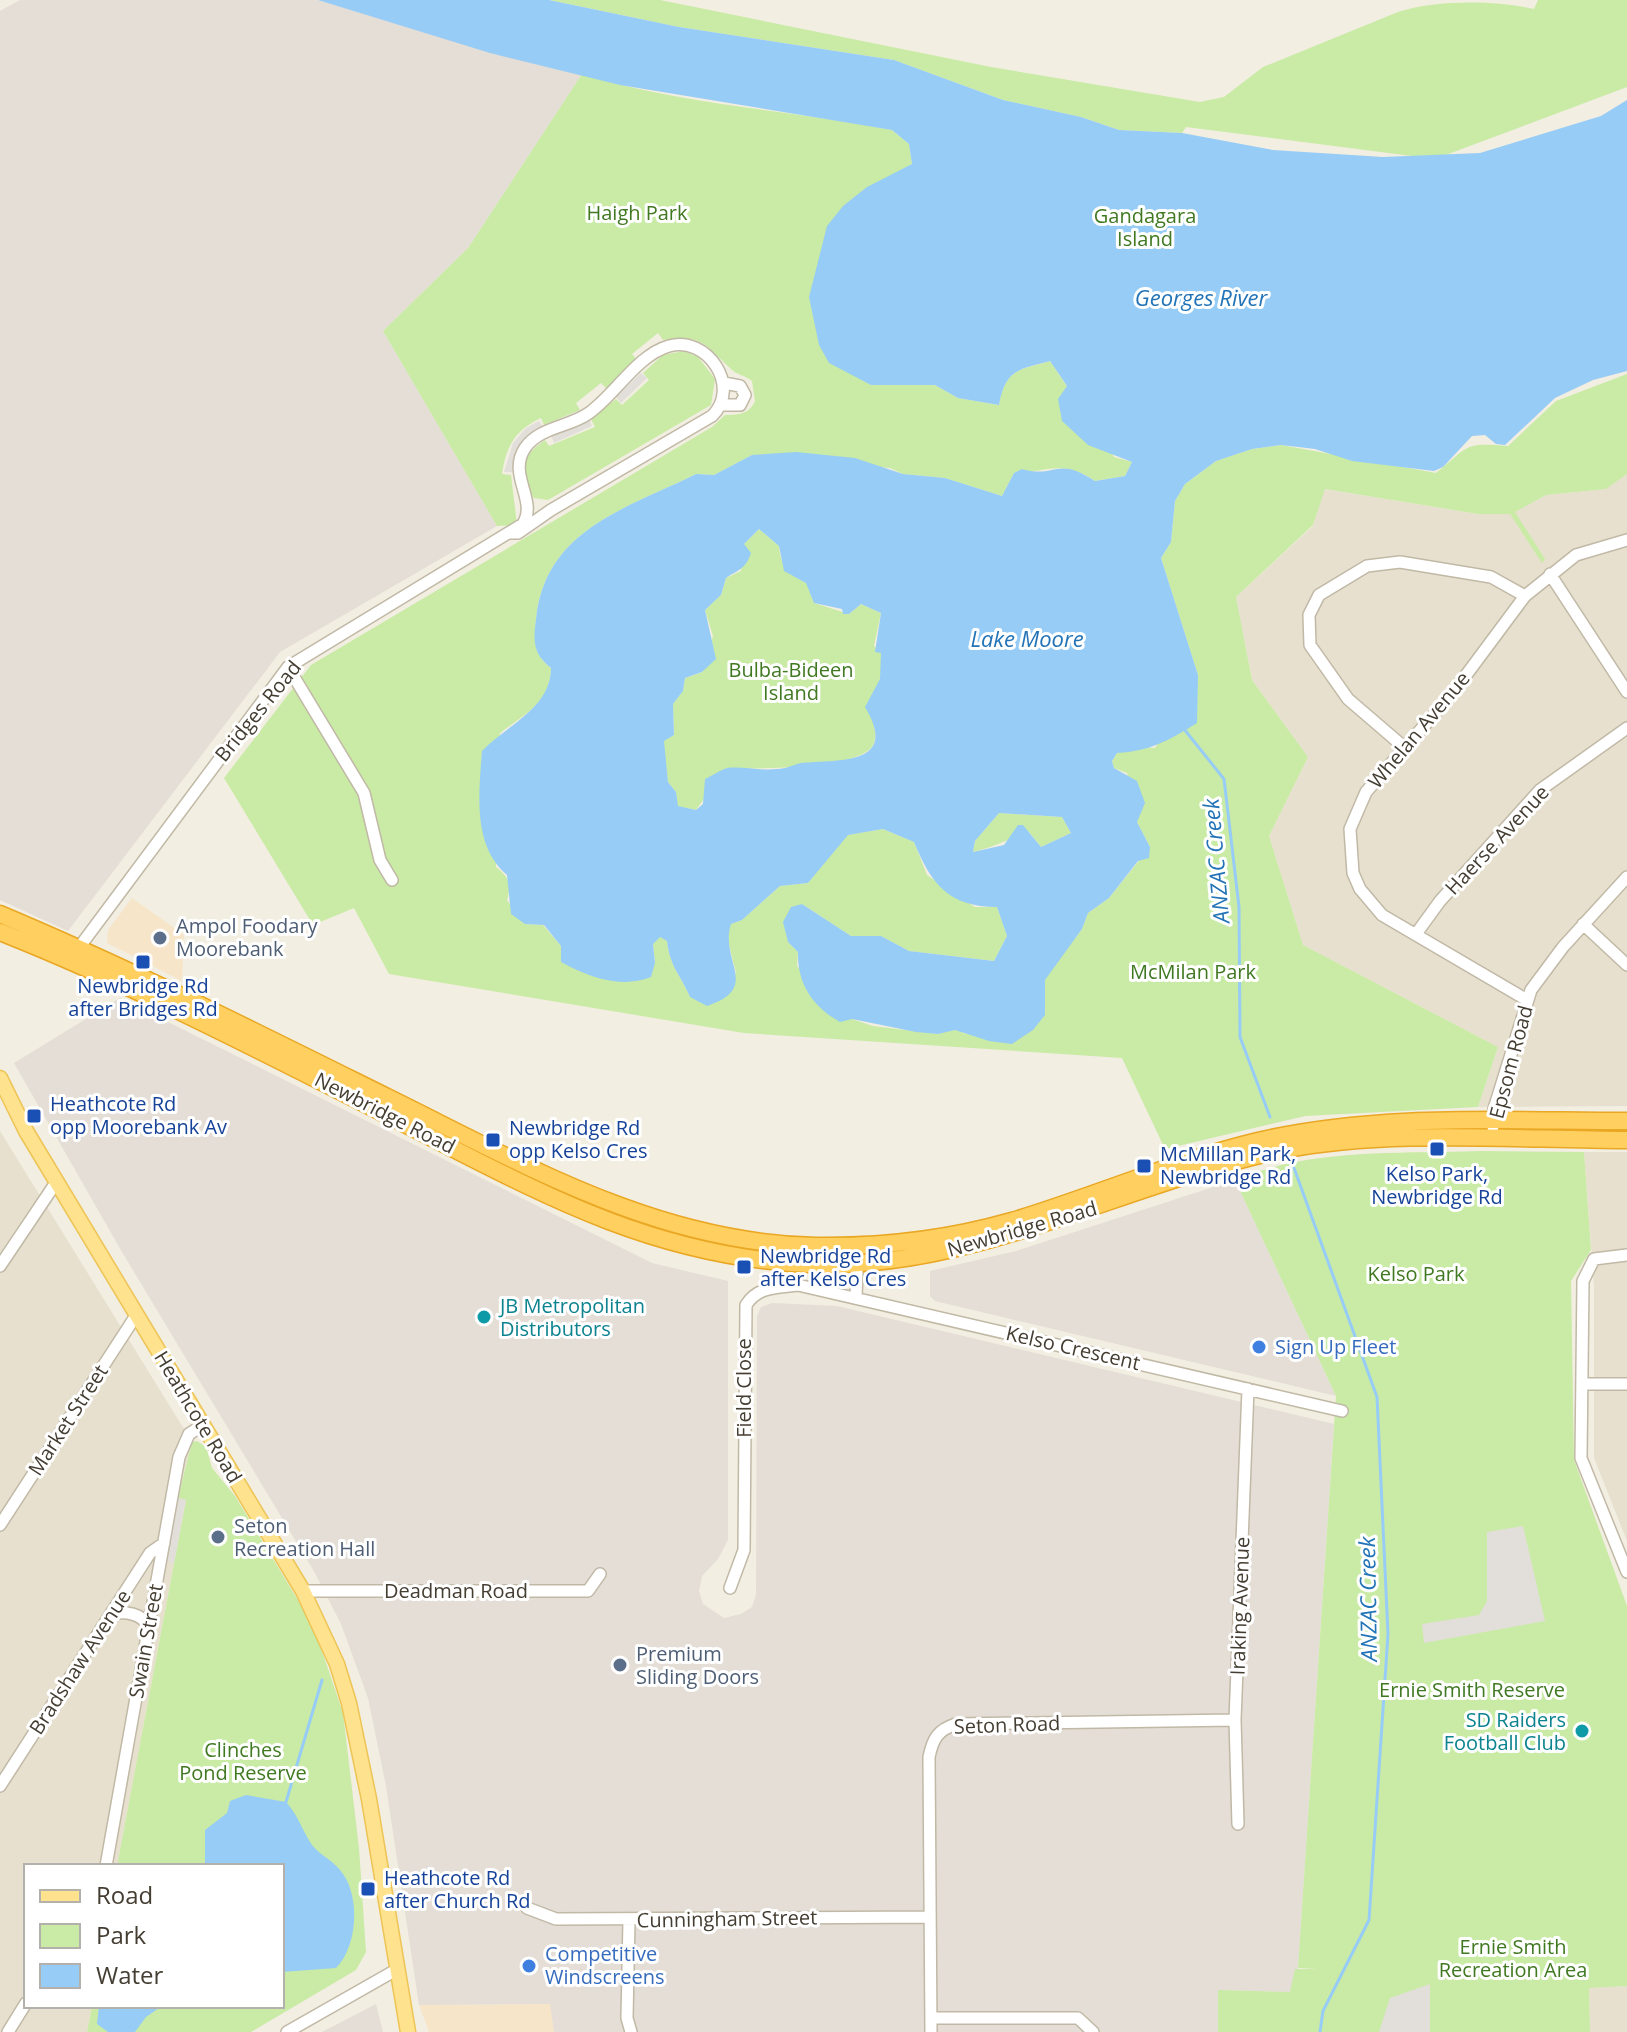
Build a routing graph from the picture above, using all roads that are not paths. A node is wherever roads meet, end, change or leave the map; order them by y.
1 (724, 383) junction
2 (721, 405) junction
3 (527, 502) junction
4 (551, 510) junction
5 (514, 531) junction
6 (1627, 540) edge
7 (1550, 574) junction
8 (1525, 596) junction
9 (288, 667) junction
10 (1627, 692) edge
11 (1627, 728) edge
12 (1405, 748) junction
13 (1627, 877) edge
14 (392, 880) dead end
15 (0, 914) edge
16 (1583, 924) junction
17 (0, 932) edge
18 (1416, 934) junction
19 (74, 954) junction
20 (1627, 965) edge
21 (1527, 1000) junction
22 (0, 1078) edge
23 (4, 1095) edge
24 (1493, 1121) junction
25 (1627, 1121) edge
26 (1300, 1140) junction
27 (1493, 1140) junction
28 (1627, 1140) edge
29 (57, 1181) junction
30 (858, 1254) junction
31 (1627, 1255) edge
32 (0, 1266) edge
33 (856, 1298) junction
34 (137, 1314) junction
35 (1582, 1384) junction
36 (1627, 1384) edge
37 (1248, 1389) junction
38 (1342, 1411) dead end
39 (203, 1425) junction
40 (0, 1525) edge
41 (164, 1543) junction
42 (1627, 1572) edge
43 (600, 1574) dead end
44 (730, 1588) dead end
45 (303, 1591) junction
46 (111, 1614) junction
47 (149, 1627) junction
48 (1235, 1720) junction
49 (0, 1786) edge
50 (1238, 1824) dead end
51 (106, 1864) edge
52 (527, 1908) dead end
53 (930, 1917) junction
54 (629, 1920) junction
55 (396, 1970) junction
56 (24, 2006) edge
57 (931, 2018) junction
58 (8, 2032) edge
59 (287, 2032) edge
60 (408, 2032) edge
61 (631, 2032) edge
62 (931, 2032) edge
63 (1093, 2032) edge

1 - 2 street
1 - 2 street, Bridges Road
1 - 3 street, Bridges Road
2 - 4 street, Bridges Road
3 - 4 street
3 - 5 street
4 - 5 street, Bridges Road
5 - 9 street, Bridges Road
6 - 7 street, Whelan Avenue
7 - 8 street, Whelan Avenue
7 - 10 street
8 - 12 street, Whelan Avenue
8 - 12 street
9 - 14 street
9 - 19 street, Bridges Road
11 - 18 street, Haerse Avenue
12 - 18 street, Whelan Avenue
13 - 16 street, Epsom Road
15 - 19 highway, Newbridge Road
16 - 20 street
16 - 21 street, Epsom Road
17 - 19 highway, Newbridge Road
18 - 21 street, Whelan Avenue
19 - 30 highway, Newbridge Road
21 - 24 street, Epsom Road
22 - 23 main road, Heathcote Road
23 - 29 main road, Heathcote Road
24 - 25 highway, Newbridge Road
24 - 26 highway, Newbridge Road
24 - 27 street, Epsom Road
26 - 27 highway, Newbridge Road
26 - 30 highway, Newbridge Road
27 - 28 highway, Newbridge Road
29 - 32 street
29 - 34 main road, Heathcote Road
30 - 33 street
31 - 35 street
33 - 37 street, Kelso Crescent
33 - 44 street, Field Close
34 - 39 main road, Heathcote Road
34 - 40 street, Market Street
35 - 36 street
35 - 42 street
37 - 38 street, Kelso Crescent
37 - 48 street, Iraking Avenue
39 - 41 street, Swain Street
39 - 45 main road, Heathcote Road
41 - 46 street, Bradshaw Avenue
41 - 47 street, Swain Street
43 - 45 street, Deadman Road
45 - 55 main road, Heathcote Road
46 - 47 street
46 - 49 street, Bradshaw Avenue
47 - 51 street, Swain Street
48 - 50 street, Iraking Avenue
48 - 53 street, Seton Road
52 - 54 street, Cunningham Street
53 - 54 street, Cunningham Street
53 - 57 street, Seton Road
54 - 61 street
55 - 59 street
55 - 60 main road, Heathcote Road
56 - 58 street
57 - 62 street, Seton Road
57 - 63 street

